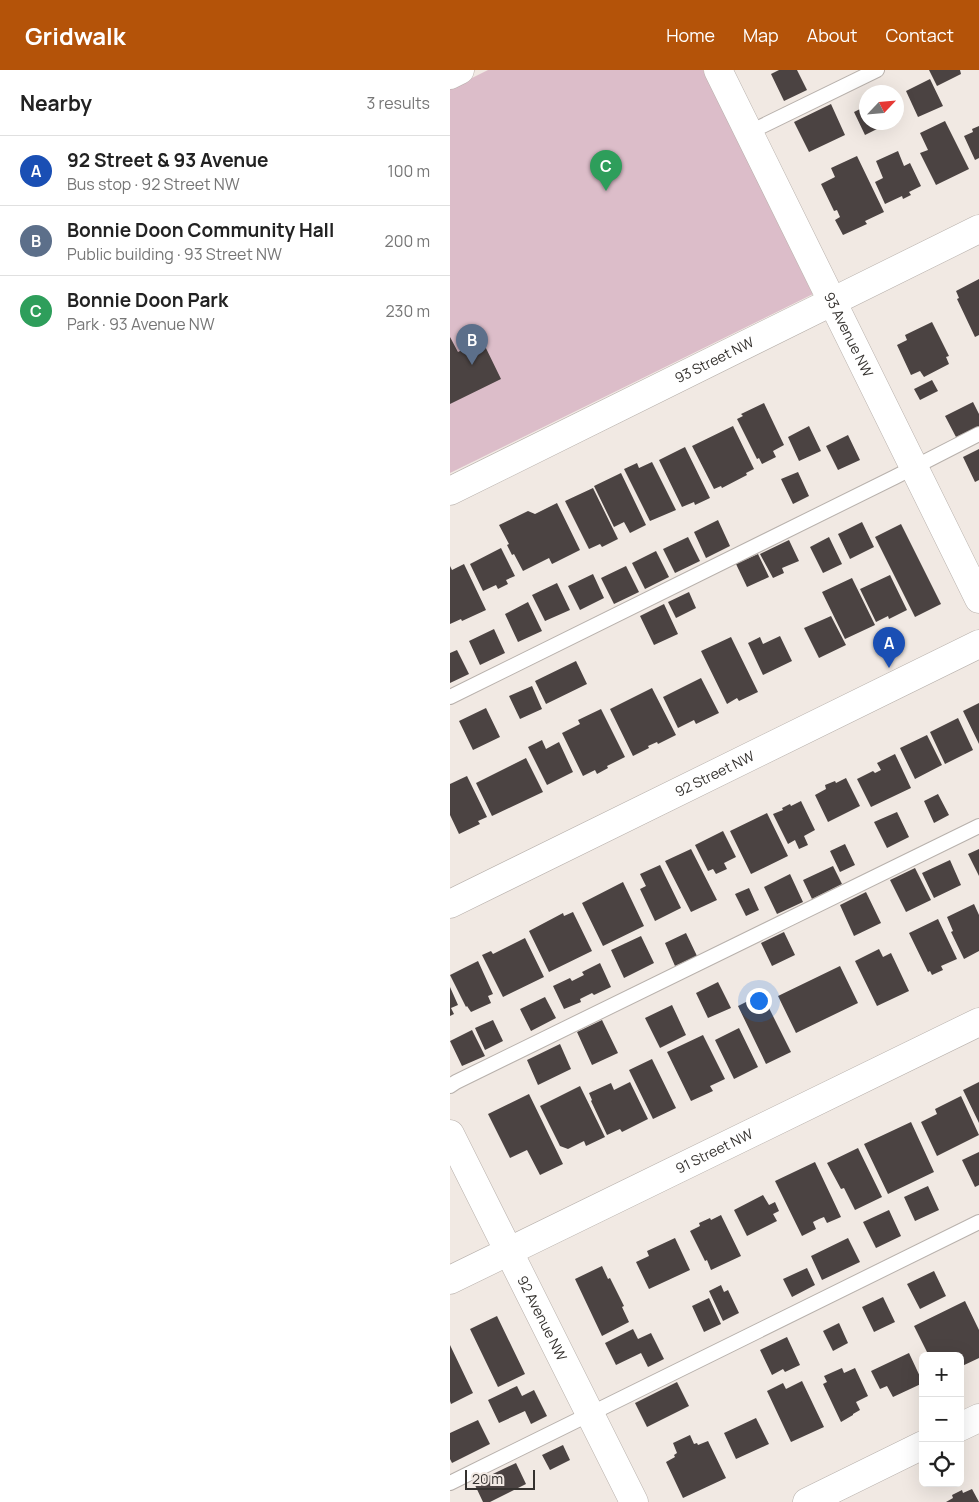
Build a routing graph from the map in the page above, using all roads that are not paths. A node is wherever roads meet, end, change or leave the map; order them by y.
1 (460, 70) edge
2 (718, 70) edge
3 (877, 70) edge
4 (450, 75) edge
5 (748, 133) junction
6 (979, 229) edge
7 (833, 302) junction
8 (979, 434) edge
9 (914, 467) junction
10 (450, 491) edge
11 (979, 599) edge
12 (979, 644) edge
13 (450, 697) edge
14 (979, 826) edge
15 (450, 904) edge
16 (979, 1022) edge
17 (450, 1086) edge
18 (450, 1134) edge
19 (979, 1222) edge
20 (509, 1252) junction
21 (450, 1280) edge
22 (590, 1414) junction
23 (979, 1418) edge
24 (964, 1425) edge
25 (919, 1447) edge
26 (450, 1483) edge
27 (634, 1502) edge
28 (807, 1502) edge

1 - 4 street
2 - 5 street, 93 Avenue NW
3 - 5 lane
5 - 7 street, 93 Avenue NW
6 - 7 street, 93 Street NW
7 - 9 street, 93 Avenue NW
7 - 10 street, 93 Street NW
8 - 9 lane
9 - 11 street, 93 Avenue NW
9 - 13 lane
12 - 15 street, 92 Street NW
14 - 17 lane
16 - 20 street, 91 Street NW
18 - 20 street, 92 Avenue NW
19 - 22 lane
20 - 21 street, 91 Street NW
20 - 22 street, 92 Avenue NW
22 - 26 lane
22 - 27 street, 92 Avenue NW
23 - 24 street
25 - 28 street

